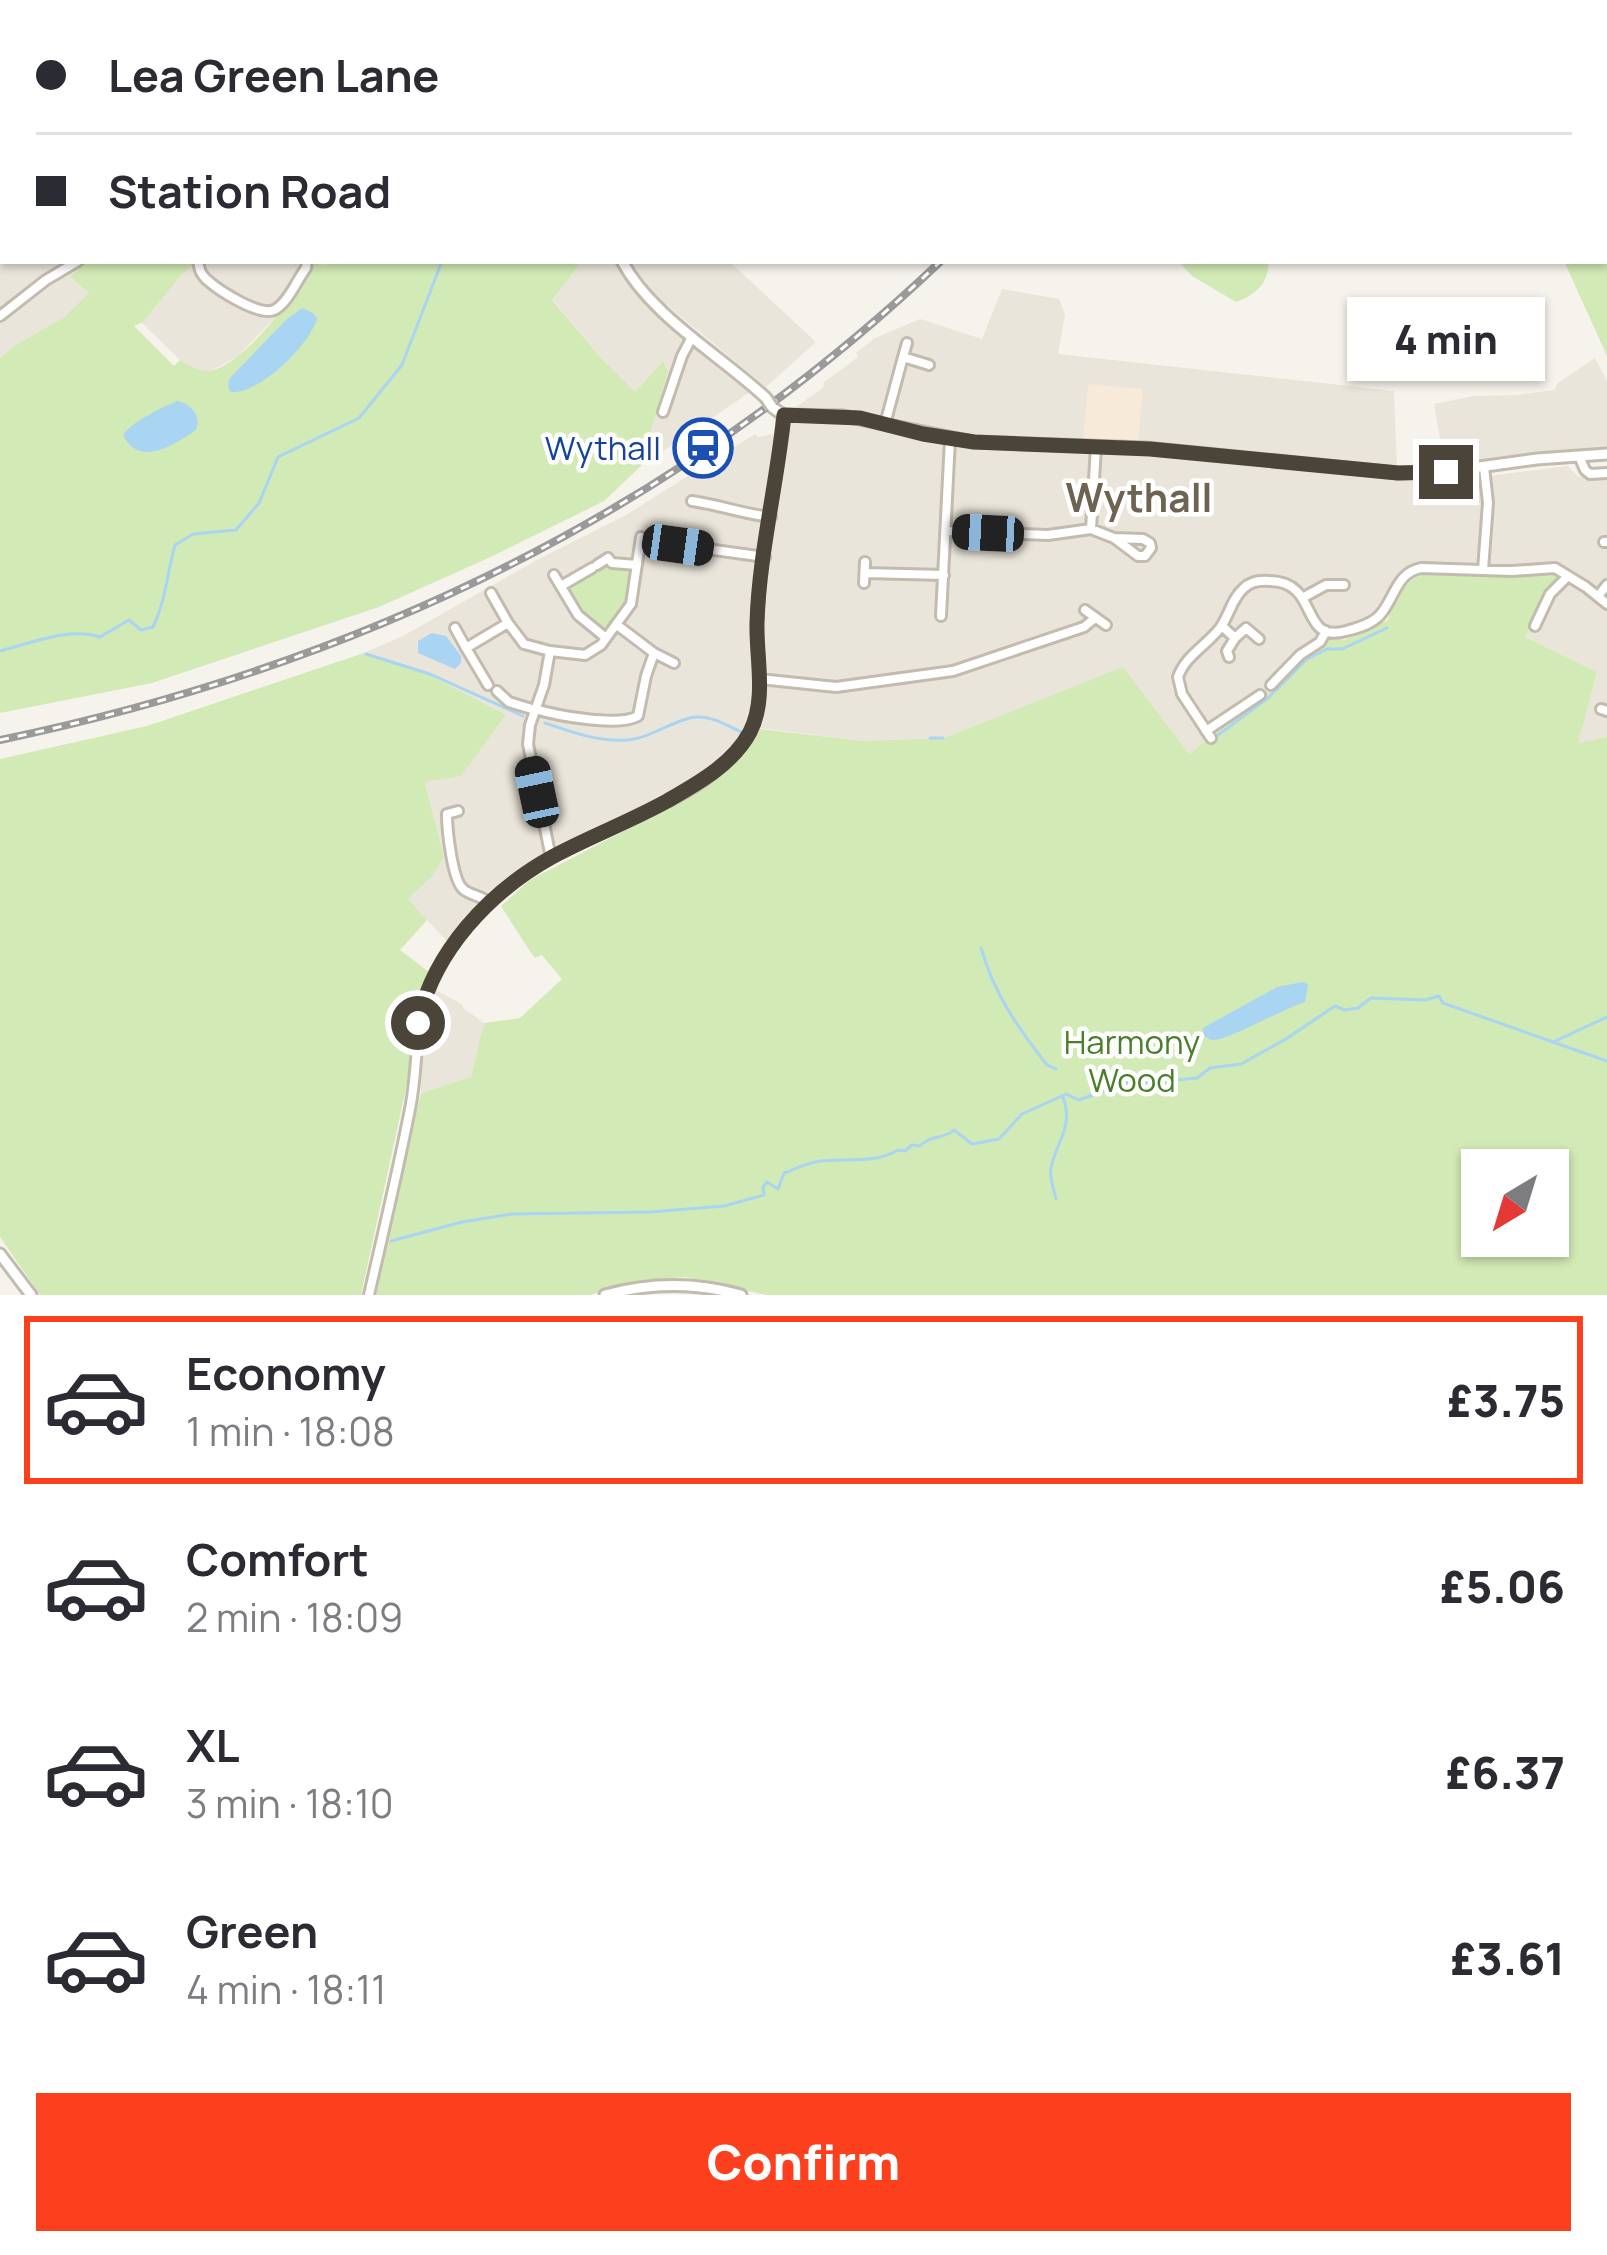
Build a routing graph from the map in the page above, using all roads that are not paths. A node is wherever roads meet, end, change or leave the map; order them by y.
1 (73, 264) edge
2 (199, 264) edge
3 (307, 264) edge
4 (624, 264) edge
5 (0, 316) edge
6 (693, 336) junction
7 (907, 343) dead end
8 (903, 357) junction
9 (929, 364) dead end
10 (663, 412) dead end
11 (784, 415) junction
12 (885, 424) junction
13 (950, 439) junction
14 (1096, 447) junction
15 (1607, 454) edge
16 (1579, 456) junction
17 (1484, 466) junction
18 (1607, 472) edge
19 (692, 501) dead end
20 (770, 517) junction
21 (1090, 529) junction
22 (947, 531) junction
23 (641, 537) dead end
24 (1114, 538) dead end
25 (678, 545) dead end
26 (765, 556) junction
27 (637, 565) junction
28 (1483, 569) junction
29 (864, 573) dead end
30 (554, 575) dead end
31 (944, 575) junction
32 (1568, 576) junction
33 (1344, 585) dead end
34 (1607, 585) edge
35 (561, 586) junction
36 (491, 593) dead end
37 (1598, 596) junction
38 (1304, 598) junction
39 (1607, 604) edge
40 (1085, 610) dead end
41 (940, 616) dead end
42 (1095, 618) junction
43 (508, 623) junction
44 (617, 625) junction
45 (1106, 626) dead end
46 (1222, 626) junction
47 (1535, 626) dead end
48 (455, 628) dead end
49 (1327, 632) junction
50 (606, 638) junction
51 (1235, 638) junction
52 (1258, 639) dead end
53 (466, 648) junction
54 (550, 651) junction
55 (654, 653) junction
56 (1229, 657) dead end
57 (674, 663) dead end
58 (760, 679) junction
59 (1271, 685) dead end
60 (1260, 695) dead end
61 (535, 710) junction
62 (458, 811) dead end
63 (551, 858) junction
64 (489, 903) junction
65 (0, 1254) edge
66 (693, 1290) edge
67 (31, 1295) edge
68 (369, 1295) edge
69 (605, 1295) edge
70 (741, 1295) edge

1 - 5 street
2 - 3 street
4 - 6 street
6 - 10 street
6 - 11 street
7 - 8 street
8 - 9 street
8 - 12 street
11 - 12 street
11 - 20 street
12 - 13 street
13 - 14 street
13 - 22 street
14 - 17 street
14 - 21 street
15 - 16 street
16 - 17 street
16 - 18 street
17 - 28 street
19 - 20 street
20 - 26 street
21 - 22 street
21 - 24 street
22 - 31 street
23 - 27 street
25 - 26 street
26 - 58 street
27 - 35 street
27 - 44 street
28 - 32 street
28 - 49 street
29 - 31 street
30 - 35 street
31 - 41 street
32 - 37 street
32 - 47 street
33 - 38 street
34 - 37 street
35 - 50 street
36 - 43 street
37 - 39 street
38 - 46 street
38 - 49 street
40 - 42 street
42 - 45 street
42 - 58 street
43 - 53 street
43 - 54 street
44 - 50 street
44 - 55 street
46 - 51 street
46 - 60 street
48 - 53 street
49 - 59 street
50 - 54 street
51 - 52 street
51 - 56 street
53 - 61 street
54 - 61 street
55 - 57 street
55 - 61 street
58 - 63 street
61 - 63 street
62 - 64 street
63 - 64 street
64 - 68 street
65 - 67 street
66 - 69 street
66 - 70 street

